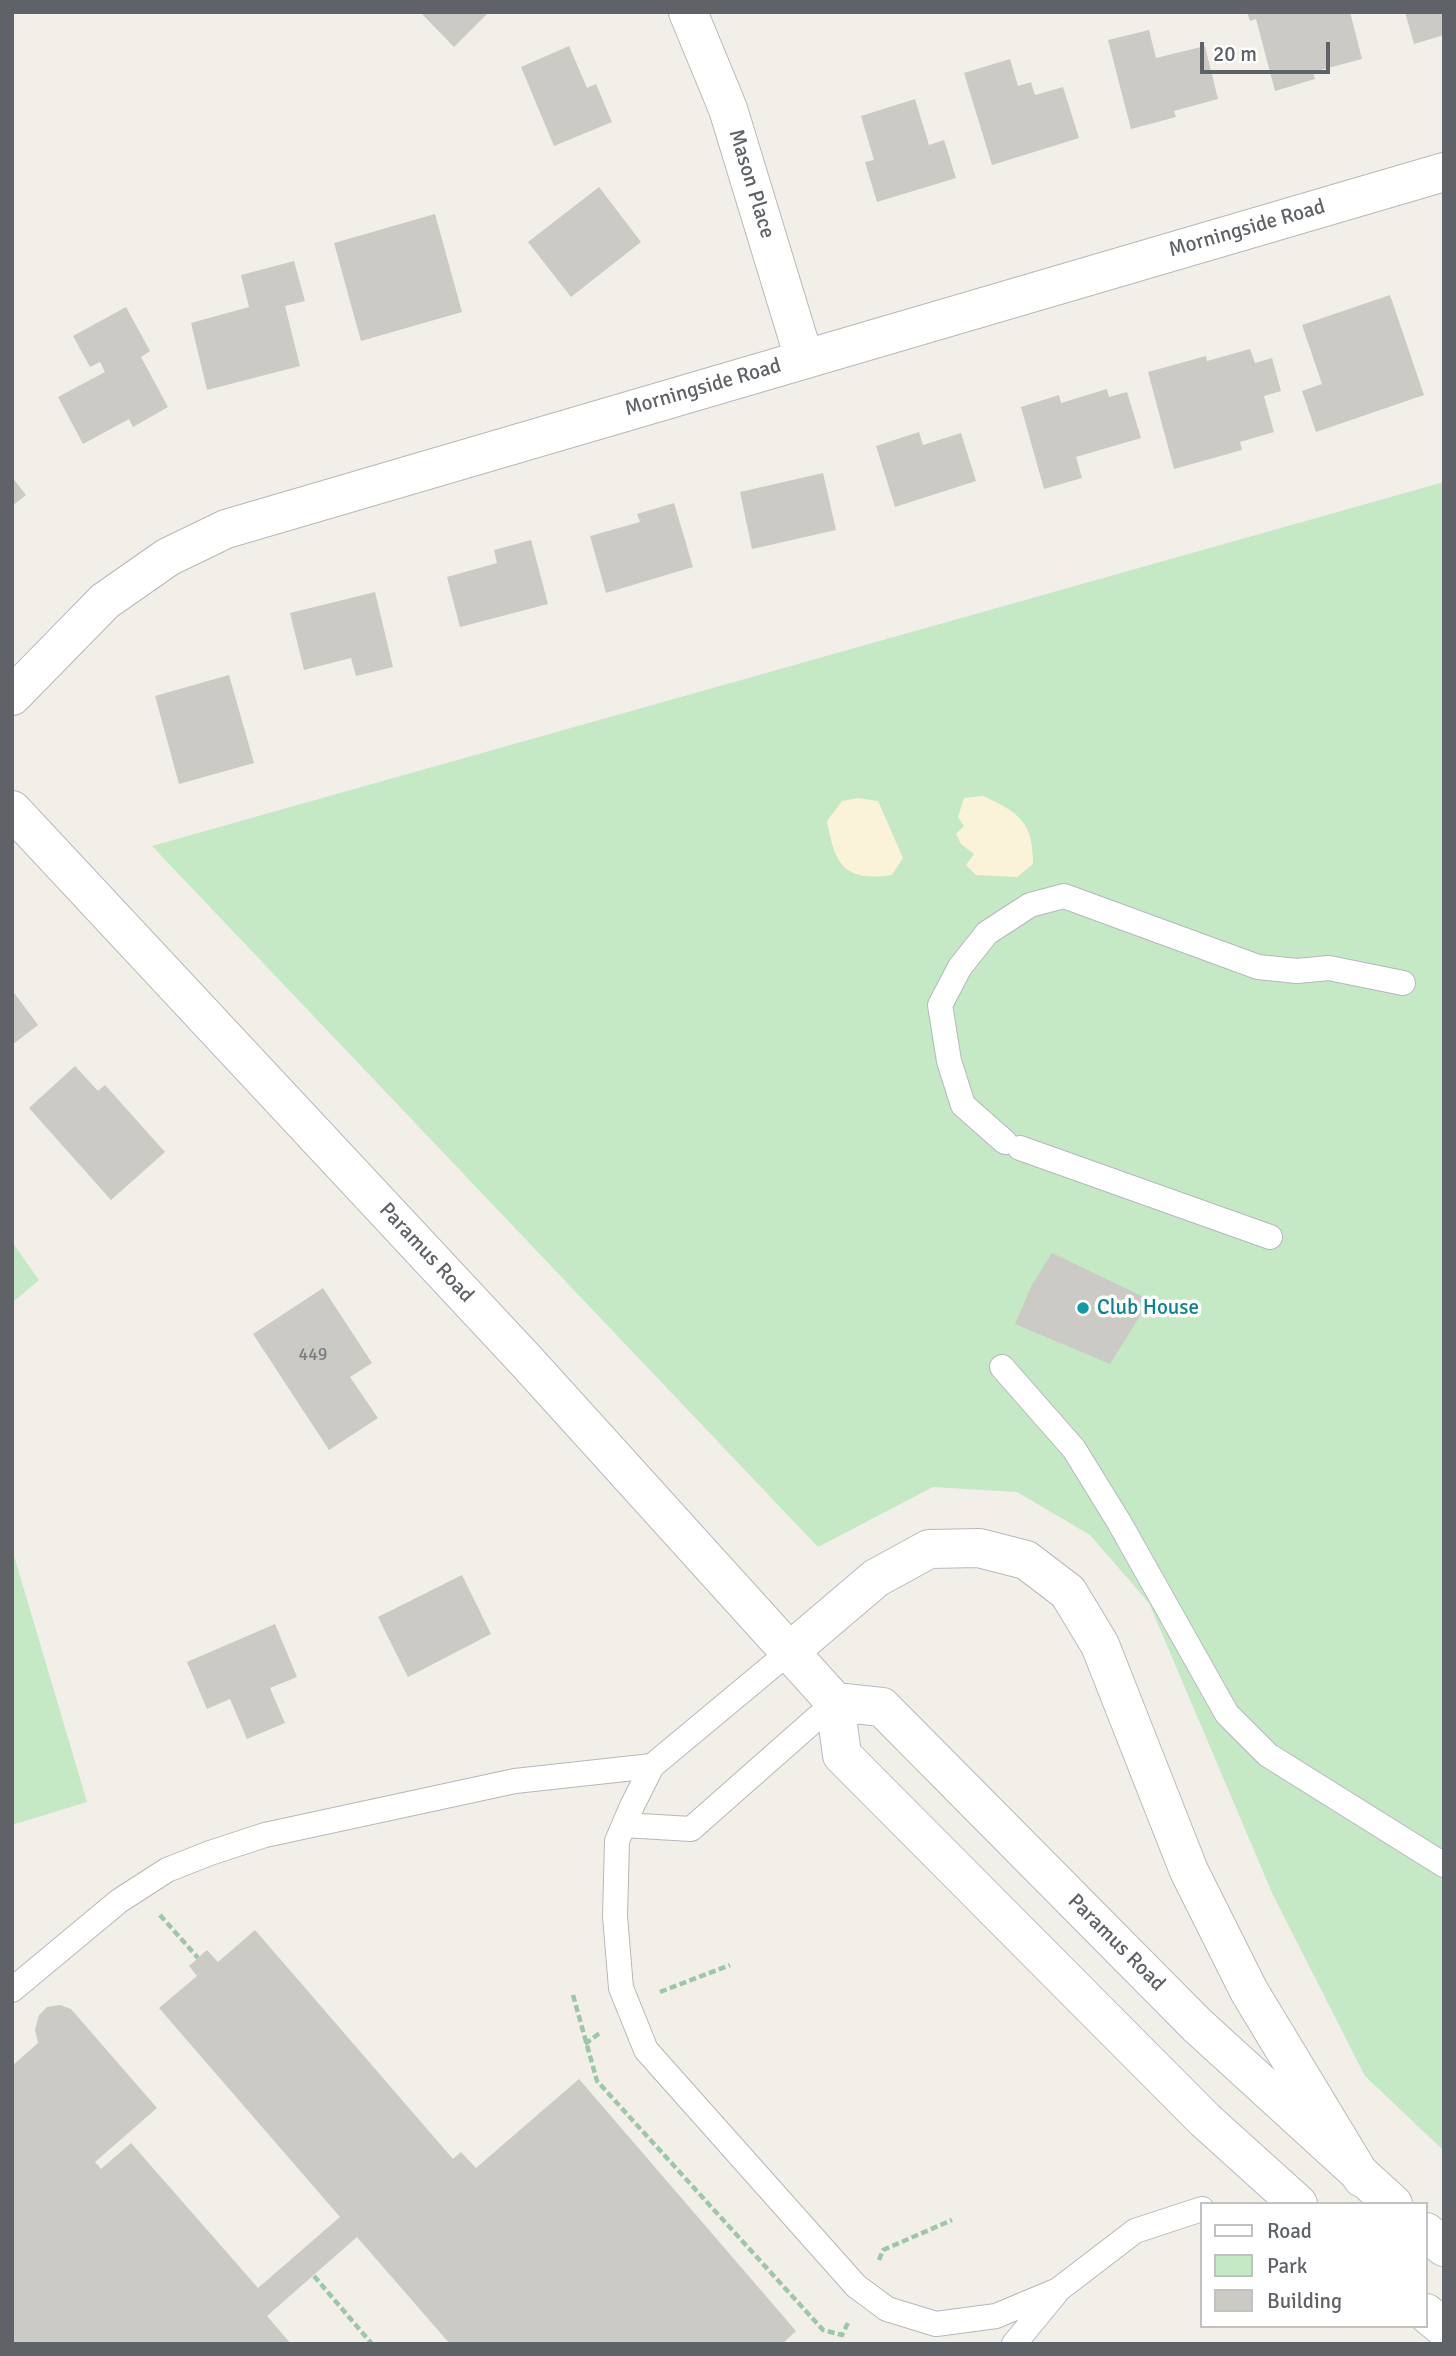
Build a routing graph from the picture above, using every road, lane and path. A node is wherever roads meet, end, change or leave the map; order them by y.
1 (688, 12) edge
2 (1444, 172) edge
3 (804, 358) junction
4 (12, 696) edge
5 (12, 810) edge
6 (1403, 983) dead end
7 (1270, 1237) dead end
8 (1002, 1367) dead end
9 (789, 1652) junction
10 (835, 1702) junction
11 (652, 1766) junction
12 (624, 1825) junction
13 (1444, 1865) edge
14 (156, 1911) dead end
15 (198, 1958) dead end
16 (12, 1990) edge
17 (1362, 2178) junction
18 (1296, 2202) edge
19 (1391, 2202) edge
20 (1200, 2210) edge
21 (1428, 2234) edge
22 (1444, 2247) edge
23 (314, 2276) dead end
24 (1058, 2290) junction
25 (1428, 2315) edge
26 (1444, 2328) edge
27 (372, 2344) edge
28 (1014, 2344) edge

1 - 3 main road, Mason Place
2 - 3 main road, Morningside Road
3 - 4 main road, Morningside Road
5 - 9 main road, Paramus Road
6 - 7 lane
8 - 13 lane
9 - 10 main road, Paramus Road
9 - 11 lane
9 - 17 main road
10 - 12 lane
10 - 17 main road, Paramus Road
10 - 18 main road
11 - 12 lane
11 - 16 lane
12 - 24 lane
14 - 15 path
17 - 19 main road, Paramus Road
20 - 24 lane
21 - 22 main road
23 - 27 path
24 - 28 lane
25 - 26 main road

